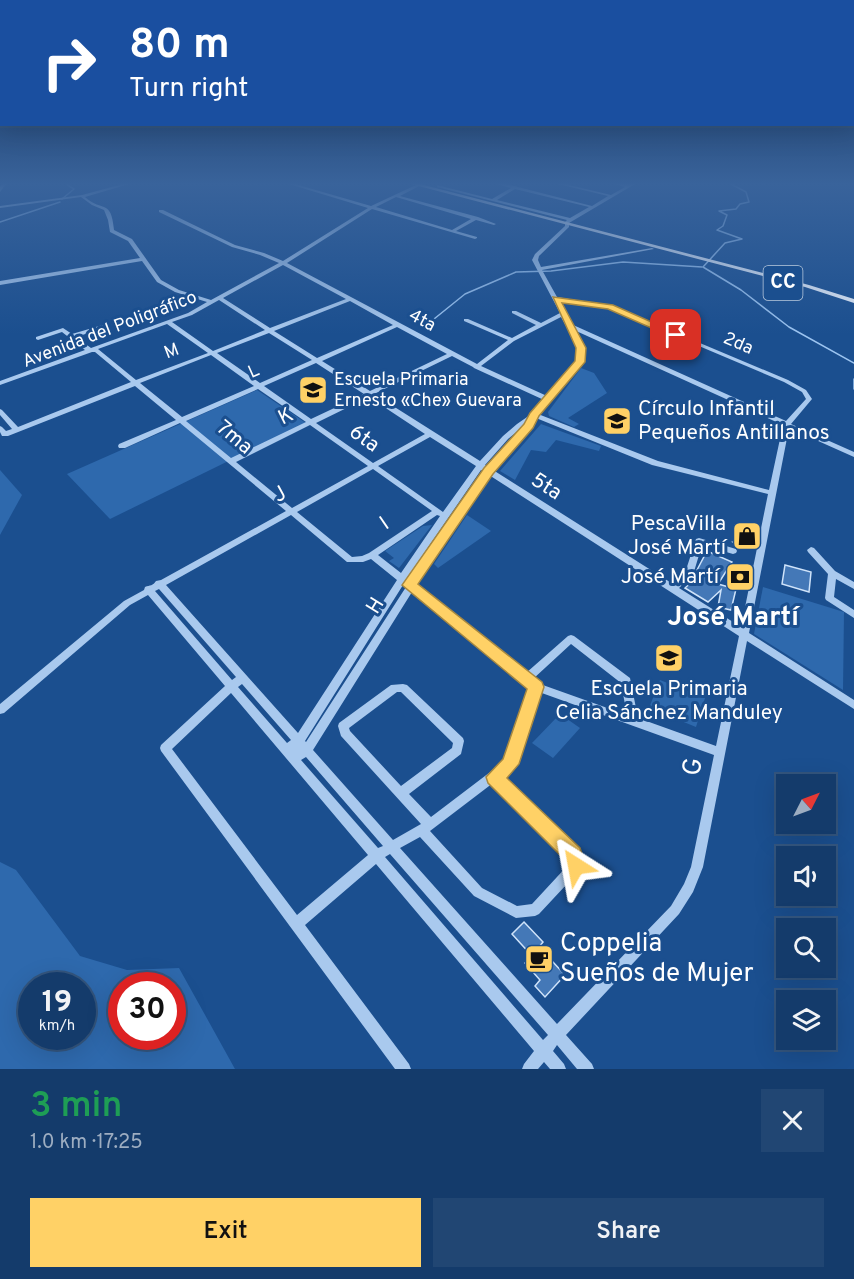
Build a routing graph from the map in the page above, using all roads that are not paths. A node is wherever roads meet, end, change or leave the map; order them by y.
1 (118, 234) edge
2 (209, 234) edge
3 (330, 234) edge
4 (462, 234) edge
5 (557, 234) edge
6 (603, 234) edge
7 (607, 234) edge
8 (476, 238) dead end
9 (652, 249) junction
10 (143, 259) junction
11 (701, 260) junction
12 (286, 262) junction
13 (540, 271) junction
14 (0, 283) edge
15 (350, 299) junction
16 (556, 299) junction
17 (218, 300) junction
18 (854, 303) edge
19 (514, 312) dead end
20 (562, 314) junction
21 (466, 320) dead end
22 (170, 323) junction
23 (108, 325) dead end
24 (398, 325) junction
25 (541, 325) junction
26 (571, 326) junction
27 (269, 330) junction
28 (72, 336) junction
29 (38, 338) dead end
30 (512, 340) junction
31 (94, 350) junction
32 (212, 353) junction
33 (452, 354) junction
34 (317, 361) junction
35 (476, 367) junction
36 (136, 383) junction
37 (0, 385) edge
38 (260, 386) junction
39 (369, 395) junction
40 (548, 399) junction
41 (0, 411) edge
42 (534, 415) junction
43 (181, 420) junction
44 (312, 423) junction
45 (786, 424) junction
46 (16, 429) junction
47 (2, 431) edge
48 (430, 434) junction
49 (122, 446) dead end
50 (854, 455) edge
51 (231, 462) junction
52 (372, 465) junction
53 (484, 468) junction
54 (773, 493) junction
55 (290, 510) junction
56 (445, 516) junction
57 (811, 550) dead end
58 (733, 551) dead end
59 (372, 555) junction
60 (350, 560) joint
61 (832, 573) junction
62 (401, 578) junction
63 (159, 583) junction
64 (410, 585) junction
65 (854, 586) edge
66 (148, 590) junction
67 (673, 590) junction
68 (854, 615) edge
69 (744, 635) junction
70 (242, 677) junction
71 (526, 679) junction
72 (231, 686) junction
73 (536, 687) junction
74 (854, 705) edge
75 (0, 710) edge
76 (633, 721) junction
77 (303, 745) junction
78 (720, 752) junction
79 (290, 755) junction
80 (495, 777) junction
81 (401, 792) junction
82 (426, 828) junction
83 (392, 847) junction
84 (376, 856) junction
85 (296, 924) junction
86 (557, 1034) junction
87 (544, 1051) junction
88 (404, 1069) edge
89 (529, 1069) edge
90 (559, 1069) edge
91 (587, 1069) edge

1 - 10 street, 5ta
2 - 12 street, 4ta
3 - 12 street, Avenida del Poligráfico
4 - 8 street
5 - 13 street
6 - 9 main road, CC
7 - 11 main road, CC
9 - 11 main road, CC
9 - 13 street
10 - 14 street
10 - 17 street, 5ta
11 - 18 main road, CC
12 - 15 street, 4ta
12 - 17 street, Avenida del Poligráfico
13 - 16 street, H
15 - 24 street, 4ta
15 - 27 street, M
16 - 20 street, H
16 - 45 street, 2da
17 - 22 street, Avenida del Poligráfico
17 - 22 street, Avenida del Poligráfico
17 - 27 street, 5ta
19 - 25 street
20 - 25 street
20 - 26 street, H
21 - 30 street
22 - 31 street, Avenida del Poligráfico
22 - 32 street, 6ta
23 - 28 street
24 - 33 street, 4ta
24 - 34 street, L
25 - 30 street
26 - 40 street, H
26 - 45 street
27 - 32 street, M
27 - 34 street, 5ta
28 - 29 street
28 - 31 street, 7ma
30 - 35 street
31 - 36 street, 7ma
31 - 37 street, Avenida del Poligráfico
32 - 36 street, M
32 - 38 street, 6ta
33 - 35 street, 4ta
33 - 39 street, K
34 - 38 street, L
34 - 39 street, 5ta
35 - 40 street, 4ta
36 - 43 street, 7ma
36 - 46 street, M
38 - 43 street, L
38 - 44 street, 6ta
39 - 44 street, K
39 - 48 street, 5ta
40 - 42 street, H
41 - 46 street
42 - 53 street, H
42 - 54 street
43 - 49 street, L
43 - 51 street, 7ma
44 - 51 street, K
44 - 52 street, 6ta
45 - 50 street
45 - 54 street, G
46 - 47 street, M
48 - 52 street, J
48 - 53 street, 5ta
51 - 55 street, 7ma
52 - 55 street, J
52 - 56 street, 6ta
53 - 56 street, H
53 - 67 street, 5ta
54 - 69 street, G
55 - 60 street, 7ma
55 - 63 street, J
56 - 59 street, I
56 - 62 street, H
56 - 64 street, H
57 - 61 street
58 - 67 street
59 - 60 street, I
59 - 62 street
61 - 65 street
61 - 68 street
62 - 64 street
62 - 77 street, H
63 - 66 street, J
63 - 70 street
64 - 71 street
64 - 77 street, H
66 - 72 street
66 - 75 street, J
67 - 69 street, 5ta
69 - 74 street, 5ta
69 - 78 street, G
70 - 72 street
70 - 77 street
71 - 73 street
71 - 76 street
72 - 79 street
72 - 85 street
73 - 76 street
73 - 80 street
76 - 78 street
77 - 79 street, H
77 - 83 street
78 - 86 street, G
79 - 84 street
80 - 82 street
80 - 82 street
81 - 81 street
81 - 82 street
82 - 83 street
83 - 84 street
83 - 86 street
84 - 85 street
84 - 87 street
85 - 88 street
86 - 87 street, G
86 - 91 street
87 - 89 street, G
87 - 90 street

